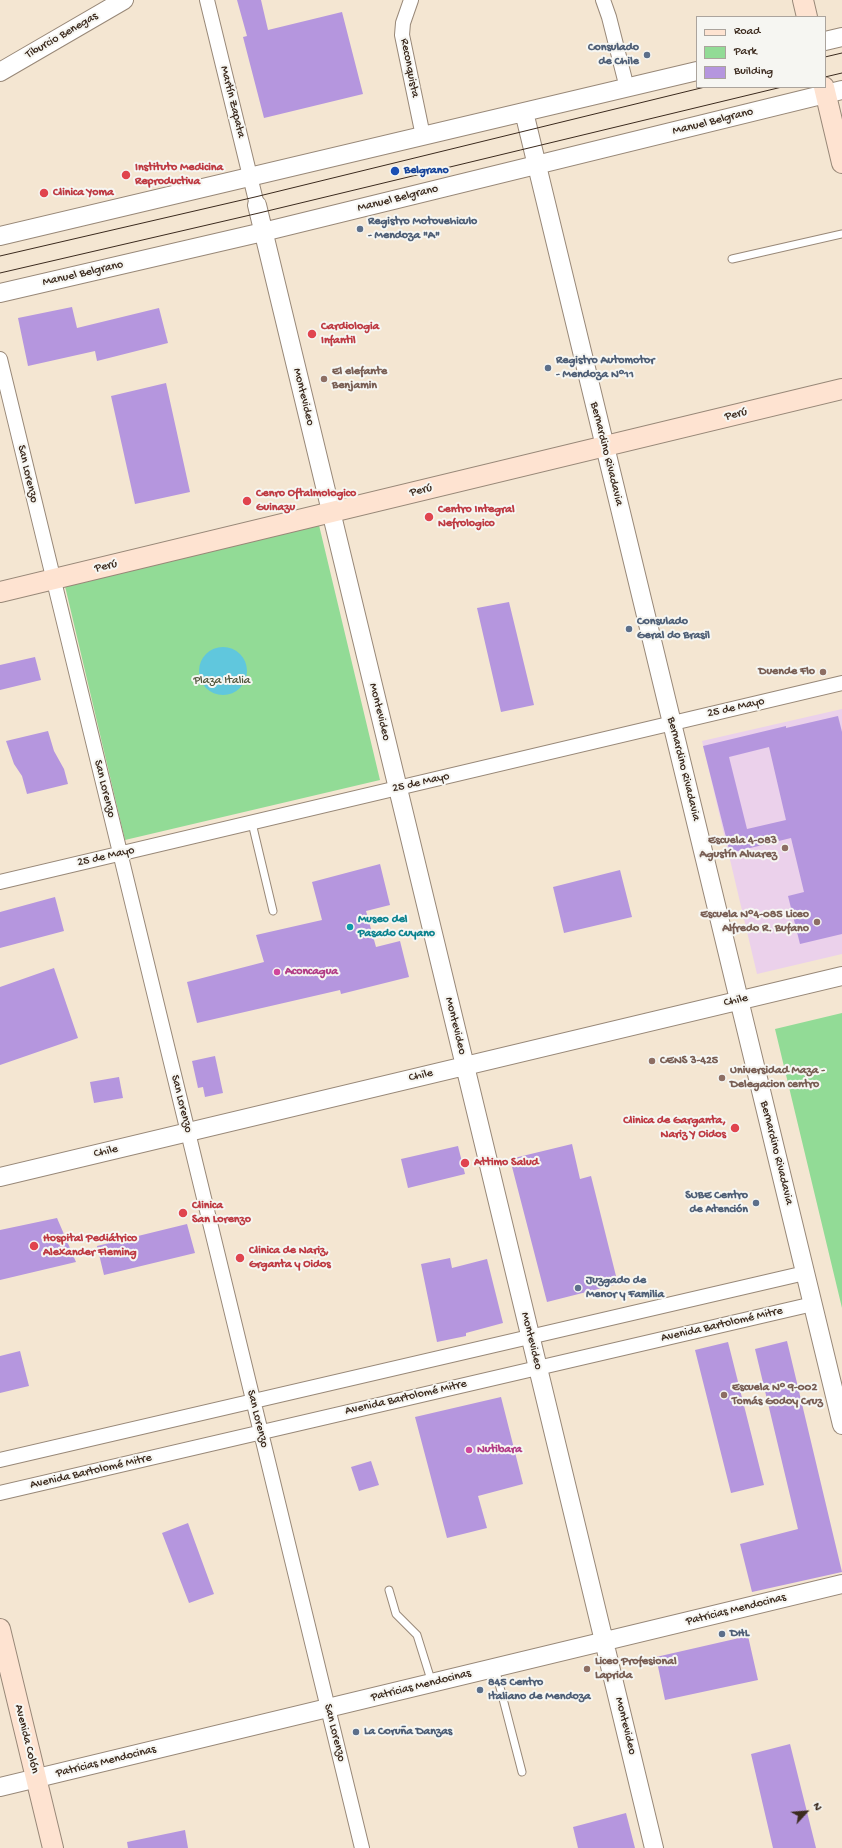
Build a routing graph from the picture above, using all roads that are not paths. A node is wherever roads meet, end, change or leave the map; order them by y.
1 (124, 0) edge
2 (207, 0) edge
3 (411, 0) edge
4 (603, 0) edge
5 (802, 0) edge
6 (807, 16) edge
7 (842, 37) edge
8 (826, 41) edge
9 (696, 71) edge
10 (0, 72) edge
11 (627, 88) junction
12 (830, 90) edge
13 (524, 112) junction
14 (423, 136) junction
15 (842, 163) edge
16 (536, 165) junction
17 (250, 177) junction
18 (257, 205) joint
19 (263, 232) junction
20 (842, 234) edge
21 (0, 236) edge
22 (732, 259) dead end
23 (0, 293) edge
24 (0, 359) edge
25 (842, 389) edge
26 (605, 447) junction
27 (331, 513) junction
28 (53, 580) junction
29 (0, 592) edge
30 (842, 683) edge
31 (672, 723) junction
32 (398, 788) junction
33 (252, 823) junction
34 (120, 854) junction
35 (0, 882) edge
36 (273, 911) dead end
37 (842, 976) edge
38 (739, 1000) junction
39 (465, 1066) junction
40 (187, 1132) junction
41 (0, 1177) edge
42 (805, 1273) junction
43 (813, 1304) junction
44 (530, 1337) junction
45 (538, 1368) junction
46 (253, 1401) junction
47 (842, 1425) edge
48 (260, 1432) junction
49 (0, 1460) edge
50 (0, 1493) edge
51 (842, 1584) edge
52 (389, 1590) dead end
53 (0, 1629) edge
54 (604, 1642) junction
55 (495, 1668) junction
56 (432, 1683) junction
57 (328, 1708) junction
58 (522, 1772) dead end
59 (36, 1778) junction
60 (0, 1787) edge
61 (53, 1848) edge
62 (362, 1848) edge
63 (654, 1848) edge

1 - 10 street, Tiburcio Benegas
2 - 17 street, Martín Zapata
3 - 14 street, Reconquista
4 - 11 street
5 - 6 main road
7 - 8 street
9 - 11 street
11 - 13 street
12 - 15 main road
12 - 16 street, Manuel Belgrano
13 - 14 street
13 - 16 street, Bernardino Rivadavia
14 - 17 street
16 - 19 street, Manuel Belgrano
16 - 26 street, Bernardino Rivadavia
17 - 18 street, Martín Zapata
17 - 21 street
18 - 19 street, Montevideo
19 - 23 street, Manuel Belgrano
19 - 27 street, Montevideo
20 - 22 lane
24 - 28 street, San Lorenzo
25 - 26 main road, Perú
26 - 27 main road, Perú
26 - 31 street, Bernardino Rivadavia
27 - 28 main road, Perú
27 - 32 street, Montevideo
28 - 29 main road, Perú
28 - 34 street, San Lorenzo
30 - 31 street, 25 de Mayo
31 - 32 street, 25 de Mayo
31 - 38 street, Bernardino Rivadavia
32 - 33 street, 25 de Mayo
32 - 39 street, Montevideo
33 - 34 street, 25 de Mayo
33 - 36 lane
34 - 35 street, 25 de Mayo
34 - 40 street, San Lorenzo
37 - 38 street, Chile
38 - 39 street, Chile
38 - 42 street, Bernardino Rivadavia
39 - 40 street, Chile
39 - 44 street, Montevideo
40 - 41 street, Chile
40 - 46 street, San Lorenzo
42 - 43 street, Bernardino Rivadavia
42 - 44 street
43 - 45 street, Avenida Bartolomé Mitre
43 - 47 street, Bernardino Rivadavia
44 - 45 street, Montevideo
44 - 46 street
45 - 48 street, Avenida Bartolomé Mitre
45 - 54 street, Montevideo
46 - 48 street, San Lorenzo
46 - 49 street
48 - 50 street, Avenida Bartolomé Mitre
48 - 57 street, San Lorenzo
51 - 54 street, Patricias Mendocinas
52 - 56 lane
53 - 59 main road, Avenida Colón
54 - 55 street, Patricias Mendocinas
54 - 63 street, Montevideo
55 - 56 street, Patricias Mendocinas
55 - 58 lane
56 - 57 street, Patricias Mendocinas
57 - 59 street, Patricias Mendocinas
57 - 62 street, San Lorenzo
59 - 60 street, Patricias Mendocinas
59 - 61 main road, Avenida Colón

